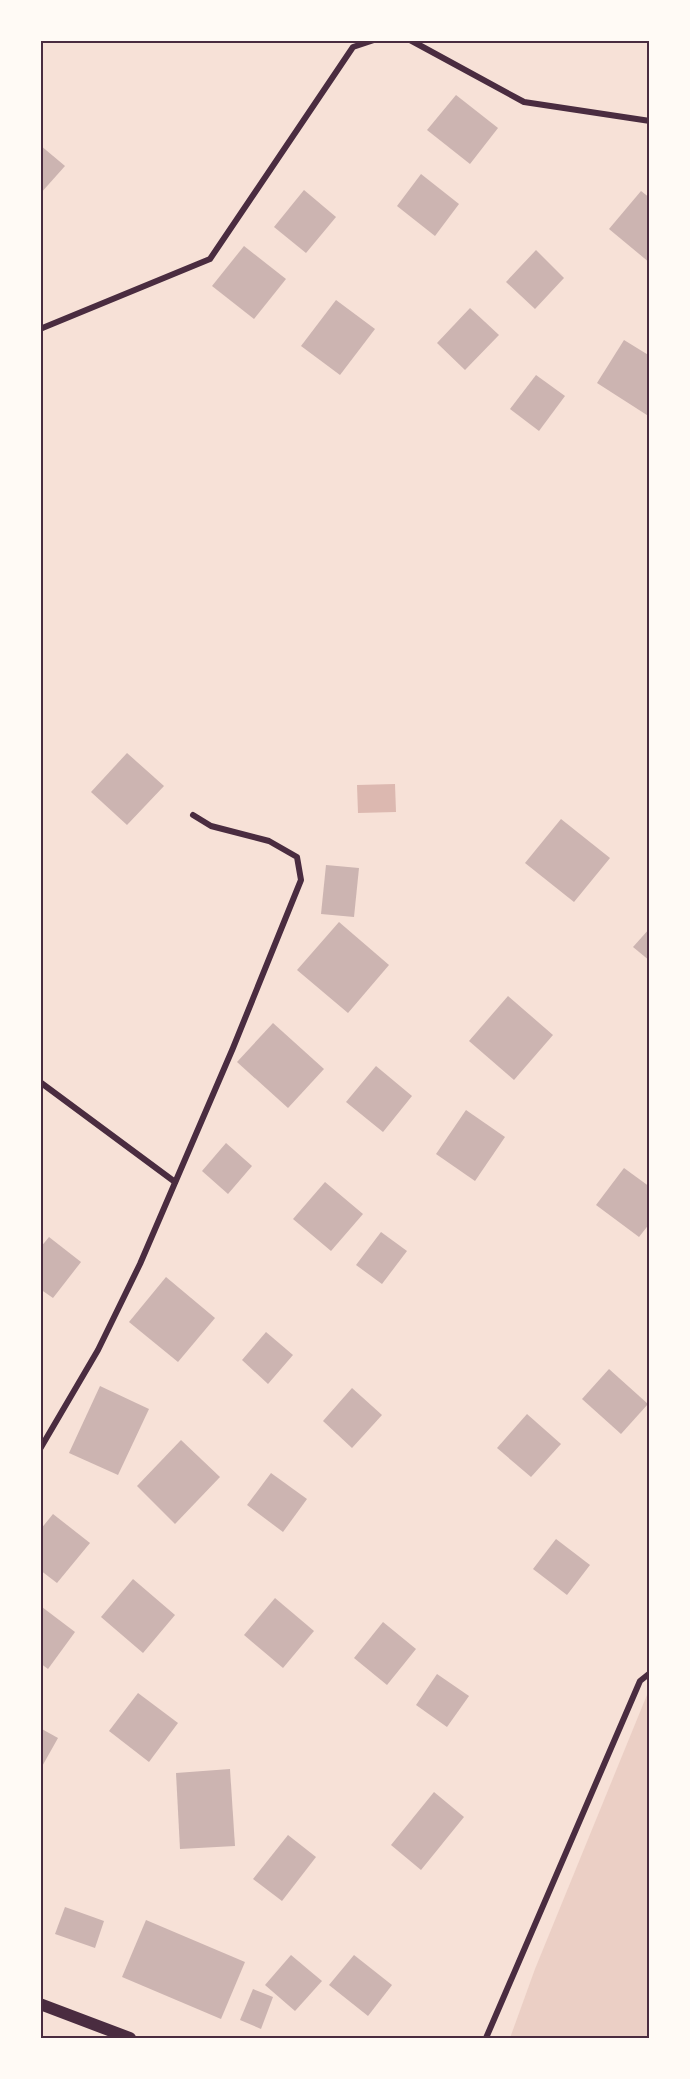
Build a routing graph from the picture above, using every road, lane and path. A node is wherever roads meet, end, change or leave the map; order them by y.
1 (374, 40) edge
2 (410, 40) edge
3 (650, 121) edge
4 (40, 329) edge
5 (193, 815) dead end
6 (40, 1082) edge
7 (175, 1182) junction
8 (40, 1449) edge
9 (650, 1673) edge
10 (40, 2004) edge
11 (130, 2038) edge
12 (486, 2038) edge

1 - 4 street
2 - 3 street
5 - 7 street
6 - 7 street
7 - 8 street
9 - 12 street
10 - 11 main road

